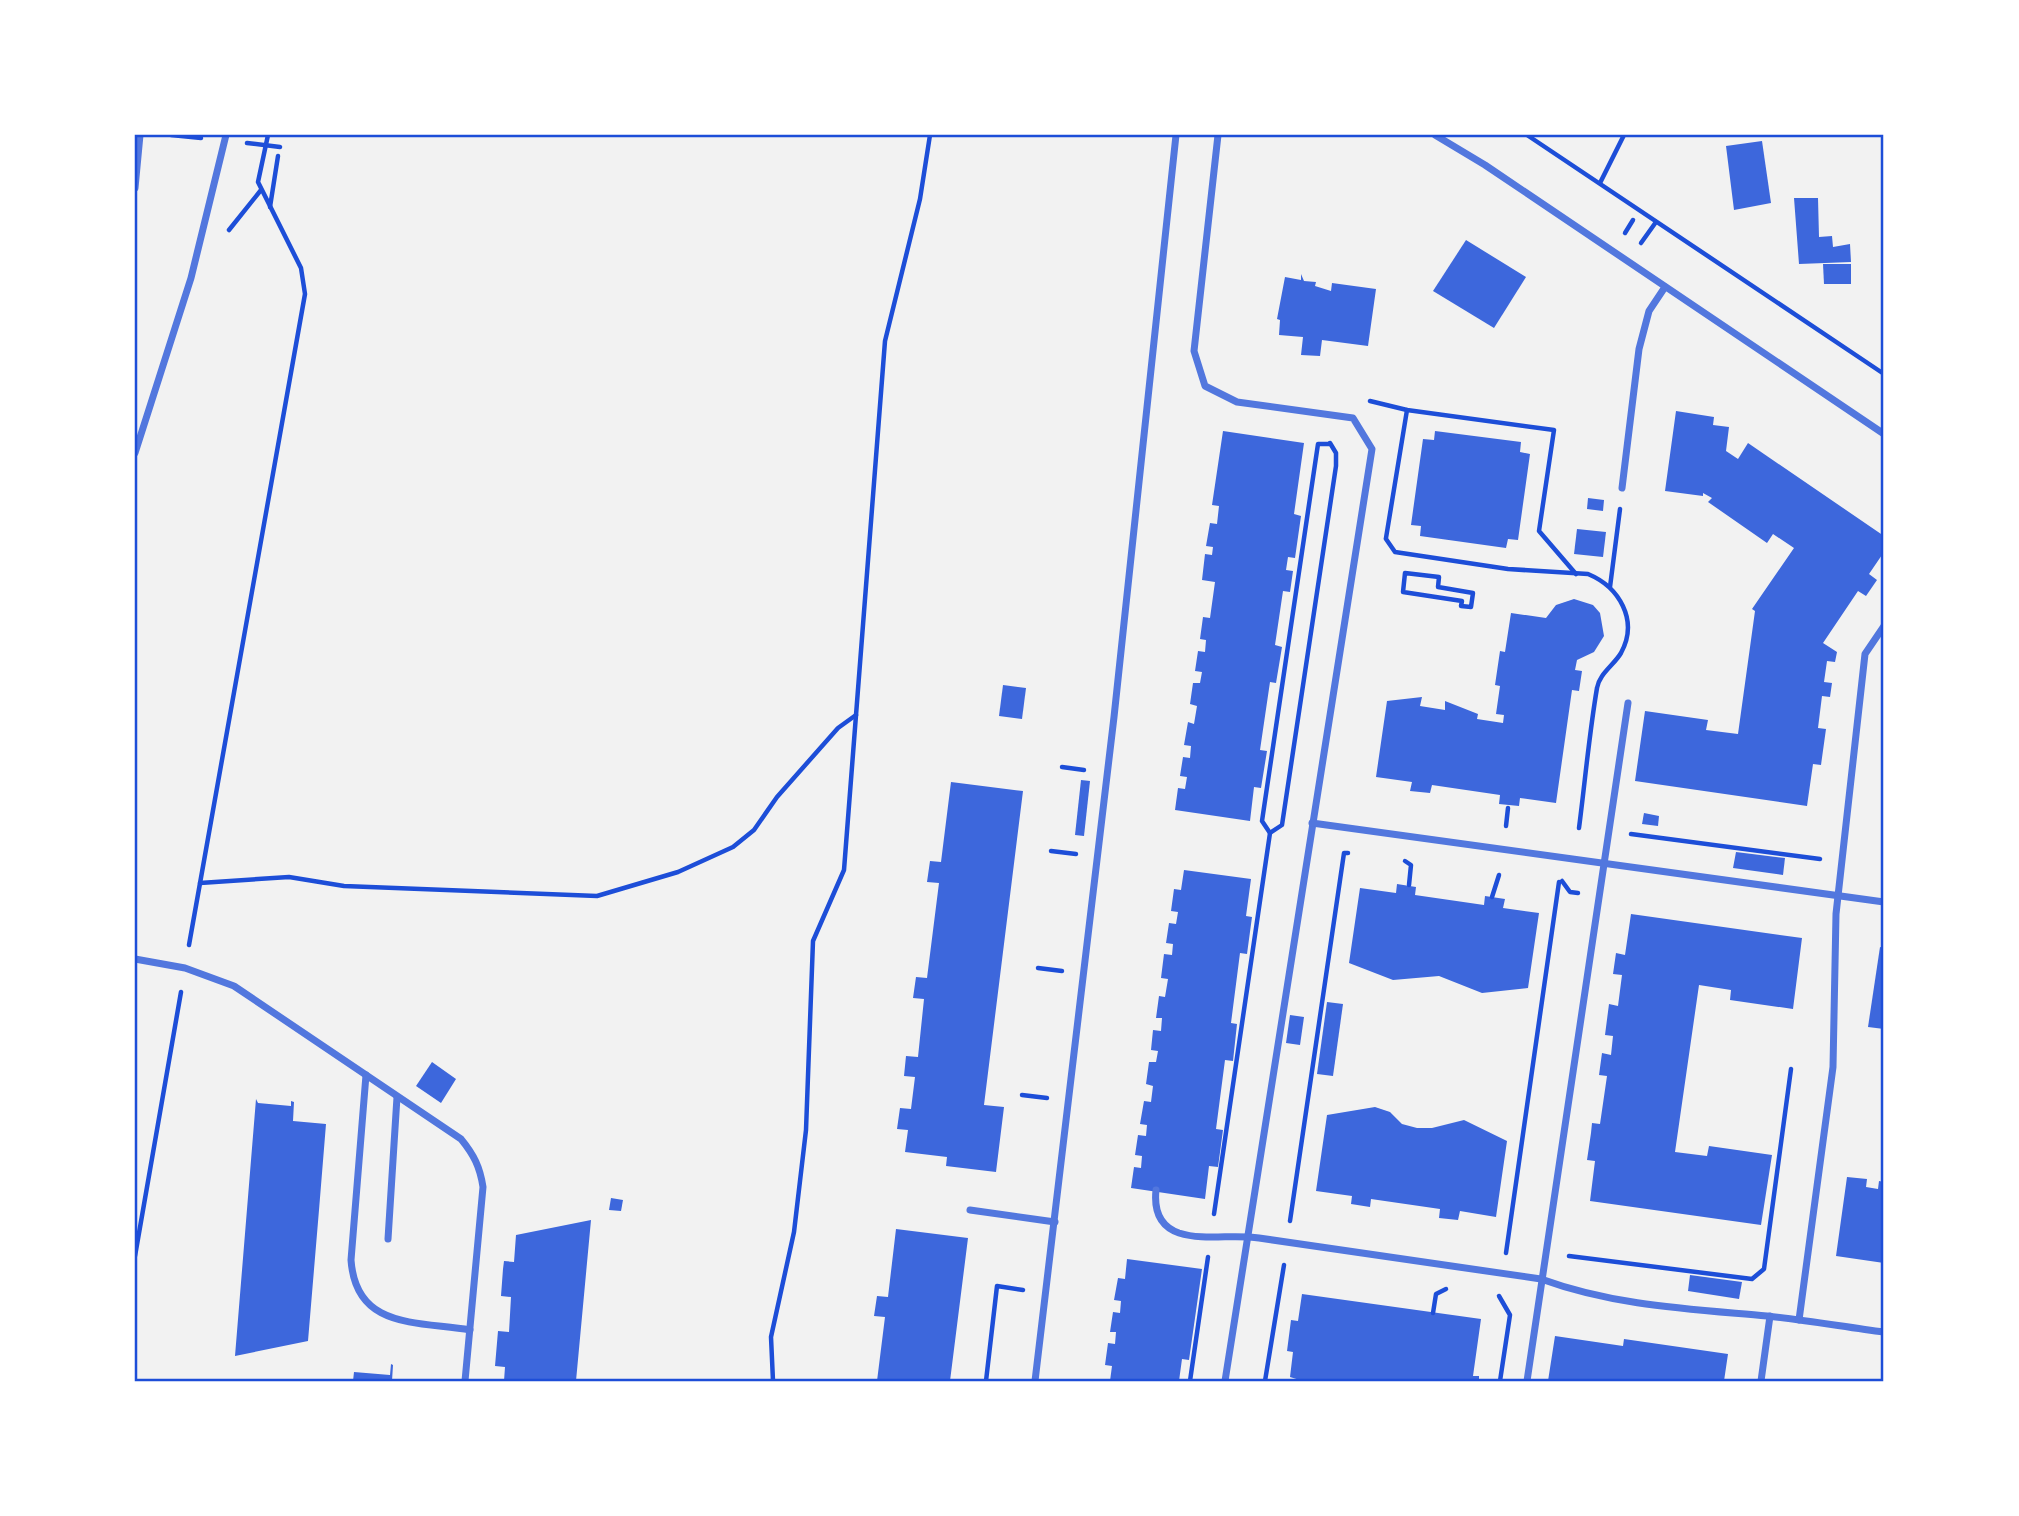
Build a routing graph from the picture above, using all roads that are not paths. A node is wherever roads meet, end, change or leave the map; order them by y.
1 (140, 135) edge
2 (226, 135) edge
3 (1176, 135) edge
4 (1218, 135) edge
5 (1435, 135) edge
6 (135, 188) edge
7 (1665, 287) junction
8 (1884, 434) edge
9 (135, 453) edge
10 (1622, 488) road end
11 (1884, 626) edge
12 (1628, 703) dead end
13 (1312, 823) junction
14 (1603, 863) junction
15 (1838, 896) junction
16 (1884, 902) edge
17 (135, 959) edge
18 (366, 1075) junction
19 (397, 1097) junction
20 (1156, 1190) dead end
21 (970, 1210) dead end
22 (1055, 1222) junction
23 (1246, 1236) junction
24 (388, 1239) dead end
25 (1541, 1279) junction
26 (1770, 1316) junction
27 (1799, 1320) junction
28 (470, 1330) junction
29 (1884, 1332) edge
30 (465, 1381) edge
31 (1035, 1381) edge
32 (1225, 1381) edge
33 (1527, 1381) edge
34 (1761, 1381) edge

1 - 6 street
2 - 9 street
3 - 22 street
4 - 13 street
5 - 7 street
7 - 8 street
7 - 10 street
11 - 15 street
12 - 14 street
13 - 14 street
13 - 23 street
14 - 15 street
14 - 25 street
15 - 16 street
15 - 27 street
17 - 18 street
18 - 19 street
18 - 28 street
19 - 24 street
19 - 28 street
20 - 23 street
21 - 22 street
22 - 31 street
23 - 25 street
23 - 32 street
25 - 26 street
25 - 33 street
26 - 27 street
26 - 34 street
27 - 29 street
28 - 30 street

